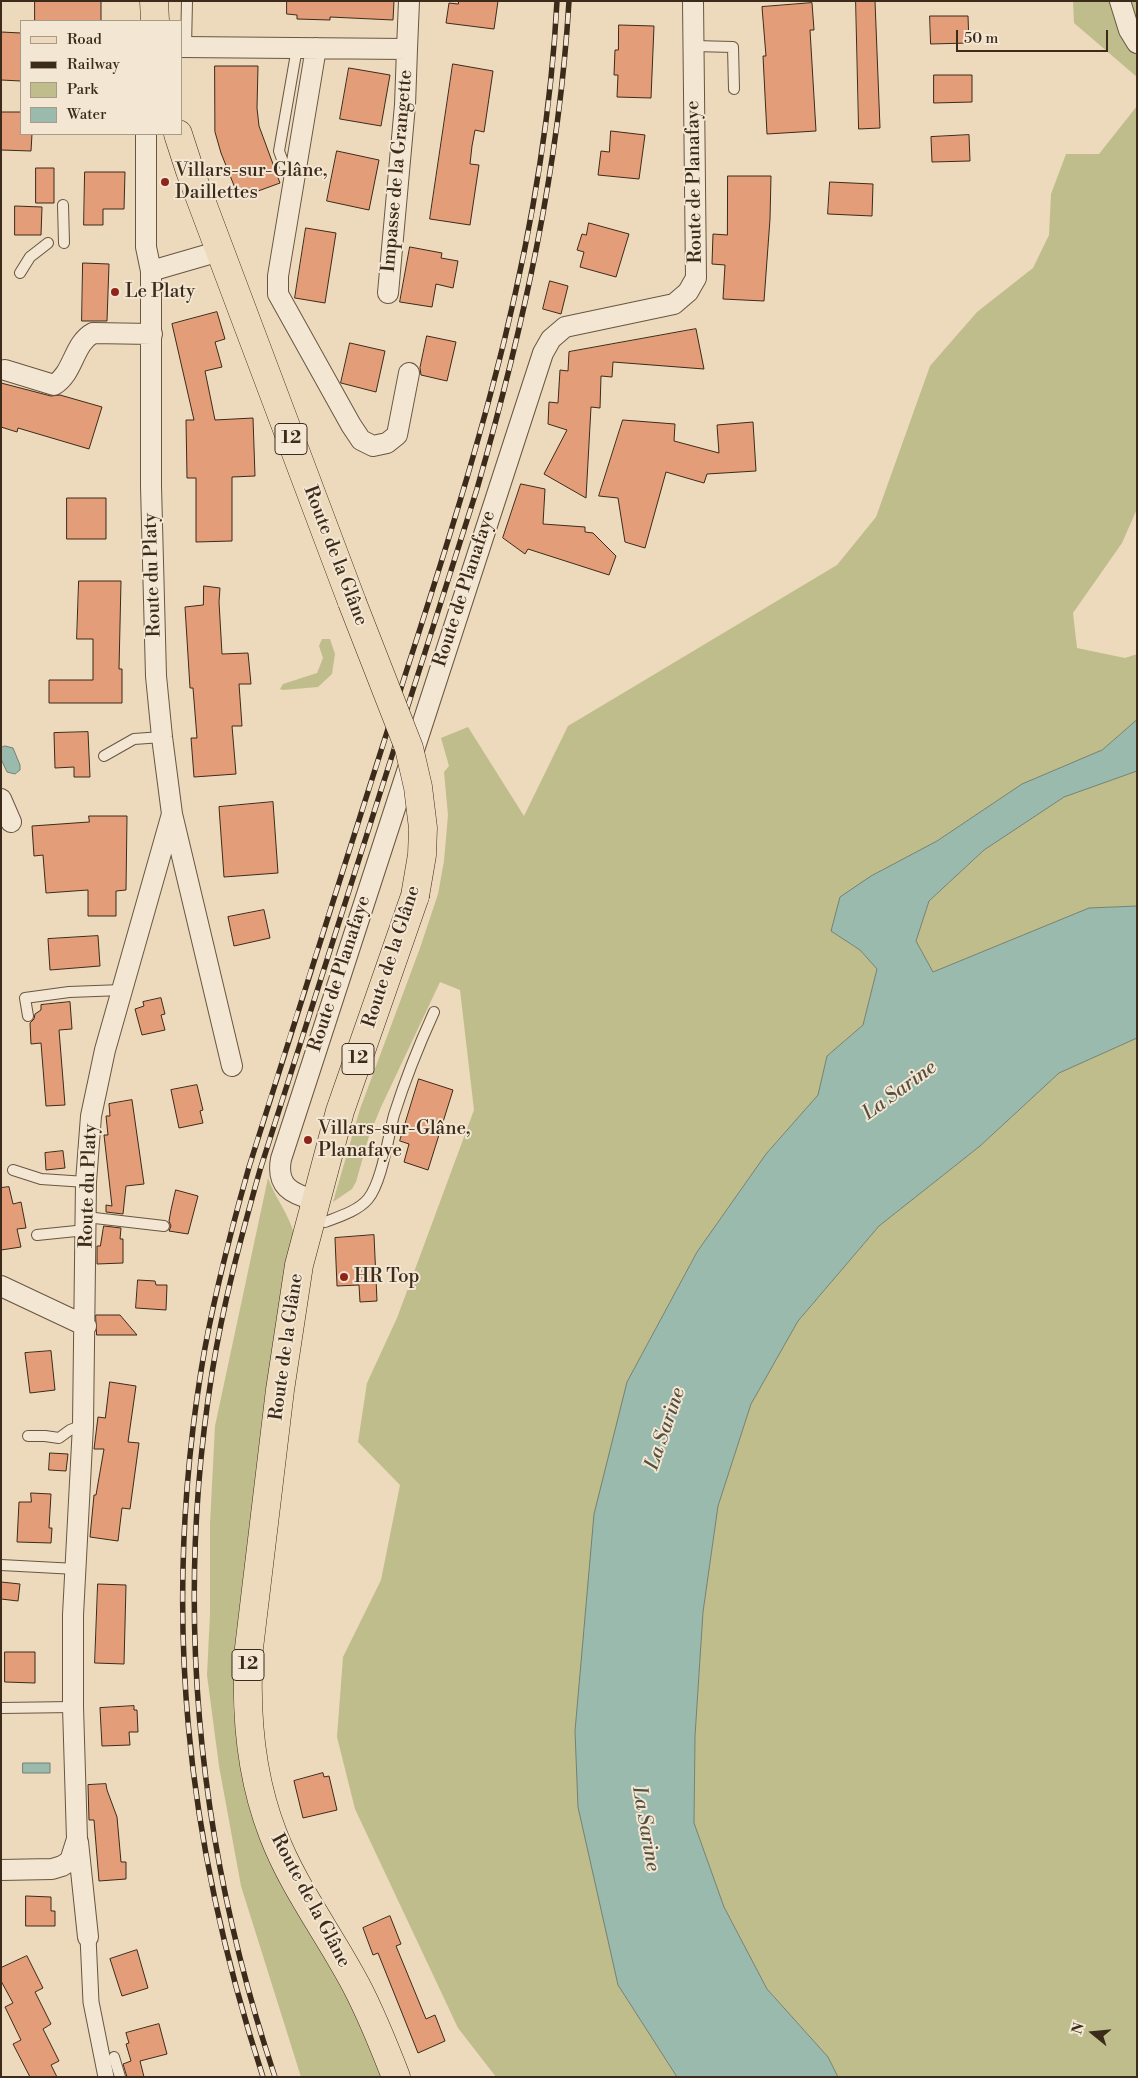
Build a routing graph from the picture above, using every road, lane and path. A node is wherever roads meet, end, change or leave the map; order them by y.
1 (154, 1) edge
2 (187, 1) edge
3 (409, 1) edge
4 (693, 1) edge
5 (1120, 1) edge
6 (155, 20) edge
7 (1137, 43) edge
8 (694, 46) junction
9 (183, 47) edge
10 (306, 48) junction
11 (408, 49) junction
12 (734, 89) dead end
13 (146, 135) edge
14 (178, 135) edge
15 (286, 173) dead end
16 (63, 205) dead end
17 (48, 243) dead end
18 (64, 243) dead end
19 (220, 251) junction
20 (151, 271) junction
21 (20, 273) dead end
22 (388, 293) dead end
23 (152, 334) junction
24 (5, 370) dead end
25 (409, 373) dead end
26 (162, 737) junction
27 (104, 756) dead end
28 (1, 799) edge
29 (172, 814) junction
30 (11, 822) dead end
31 (122, 990) junction
32 (434, 1012) dead end
33 (28, 1016) dead end
34 (232, 1066) dead end
35 (13, 1170) dead end
36 (86, 1182) junction
37 (320, 1211) junction
38 (86, 1223) junction
39 (164, 1226) dead end
40 (37, 1235) dead end
41 (1, 1286) edge
42 (86, 1326) junction
43 (83, 1425) junction
44 (28, 1436) dead end
45 (1, 1566) edge
46 (76, 1569) junction
47 (1, 1708) edge
48 (73, 1708) junction
49 (77, 1839) junction
50 (1, 1870) edge
51 (88, 1936) joint
52 (114, 2057) dead end
53 (106, 2077) edge
54 (120, 2077) edge
55 (396, 2077) edge

1 - 6 main road
2 - 9 lane
3 - 11 street, Impasse de la Grangette
4 - 8 street, Route de Planafaye
5 - 7 street
8 - 12 lane
8 - 37 street, Route de Planafaye
9 - 10 street, Impasse de la Grangette
10 - 11 street, Impasse de la Grangette
10 - 15 lane
10 - 25 street
11 - 22 street, Impasse de la Grangette
13 - 20 street, Route du Platy
14 - 19 main road, Route de la Glâne / 12
16 - 18 lane
17 - 21 lane
19 - 20 street
19 - 37 main road, Route de la Glâne / 12, bridge
20 - 23 street, Route du Platy
23 - 24 street
23 - 26 street, Route du Platy
26 - 27 lane
26 - 29 street, Route du Platy
28 - 30 street
29 - 31 street, Route du Platy
29 - 34 street, Route du Platy
31 - 33 lane
31 - 36 street, Route du Platy
32 - 37 lane
35 - 36 lane
36 - 38 street, Route du Platy
37 - 55 main road, Route de la Glâne / 12
38 - 39 lane
38 - 40 lane
38 - 42 street, Route du Platy
41 - 42 street
42 - 43 street, Route du Platy
43 - 44 lane
43 - 46 street, Route du Platy
45 - 46 lane
46 - 48 street, Route du Platy
47 - 48 lane
48 - 49 street, Route du Platy
49 - 50 street, Route du Platy
49 - 51 street, Route du Platy
51 - 53 street
52 - 54 lane

